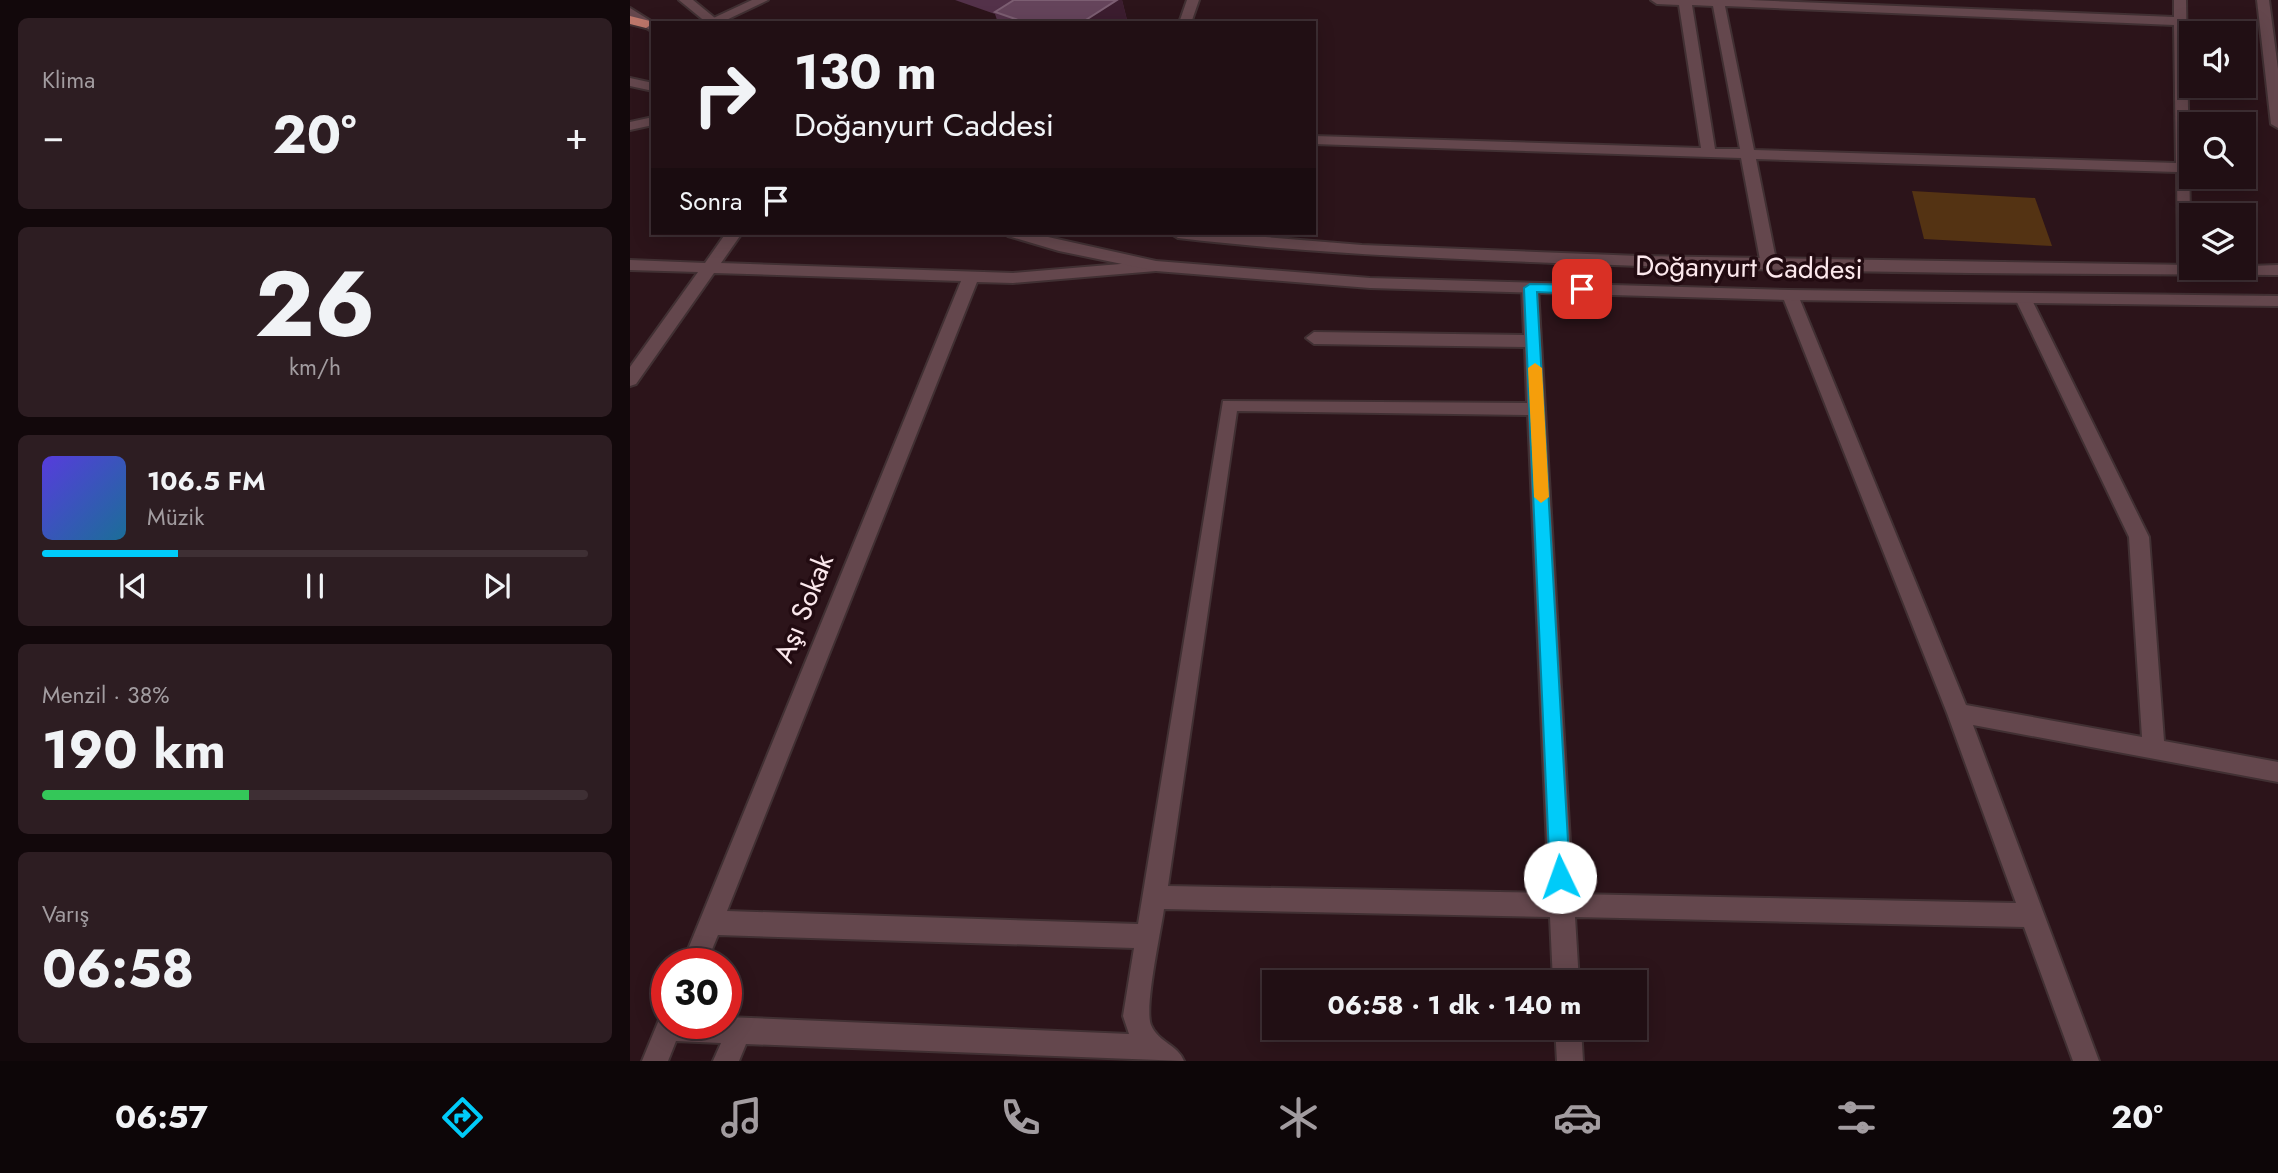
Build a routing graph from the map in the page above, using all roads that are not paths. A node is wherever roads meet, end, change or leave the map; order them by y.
1 (685, 0) edge
2 (762, 0) edge
3 (1193, 0) edge
4 (1657, 0) edge
5 (2180, 0) edge
6 (2263, 0) edge
7 (1685, 1) edge
8 (1718, 1) edge
9 (1783, 2) edge
10 (630, 12) edge
11 (630, 20) edge
12 (713, 21) edge
13 (716, 21) edge
14 (1186, 21) edge
15 (2180, 21) joint
16 (650, 26) edge
17 (630, 82) edge
18 (651, 87) edge
19 (651, 121) edge
20 (2278, 124) edge
21 (630, 126) edge
22 (1316, 139) edge
23 (1709, 153) junction
24 (1747, 154) junction
25 (2179, 168) edge
26 (733, 235) edge
27 (1020, 235) edge
28 (1200, 235) edge
29 (630, 265) edge
30 (1769, 265) junction
31 (710, 266) junction
32 (1156, 266) junction
33 (2179, 270) edge
34 (2256, 270) edge
35 (2278, 270) edge
36 (971, 276) junction
37 (1530, 288) junction
38 (1790, 295) junction
39 (2023, 298) junction
40 (2278, 301) edge
41 (1314, 338) dead end
42 (1533, 341) junction
43 (630, 380) edge
44 (1537, 408) junction
45 (1958, 713) junction
46 (2154, 749) junction
47 (2278, 772) edge
48 (1153, 897) junction
49 (1562, 905) junction
50 (2033, 915) junction
51 (710, 923) junction
52 (1148, 936) junction
53 (700, 948) edge
54 (1565, 970) edge
55 (742, 1031) edge
56 (664, 1039) edge
57 (736, 1039) edge
58 (1569, 1040) edge
59 (1160, 1054) edge
60 (655, 1061) edge
61 (726, 1061) edge
62 (1570, 1061) edge
63 (2086, 1061) edge

1 - 12 street
2 - 13 street
3 - 14 street
4 - 7 street
5 - 15 street
6 - 20 street
7 - 8 street
7 - 23 street
8 - 9 street
8 - 24 street
9 - 15 street
10 - 16 street
11 - 16 main road
17 - 18 street
19 - 21 street
22 - 23 street
23 - 24 street
24 - 25 street
24 - 30 street
26 - 31 street
27 - 32 street, Doğanyurt Caddesi
28 - 30 street, Doğanyurt Caddesi
29 - 31 street
30 - 33 street, Doğanyurt Caddesi
31 - 36 street
31 - 43 street
32 - 36 street
32 - 37 street, Doğanyurt Caddesi
34 - 35 street, Doğanyurt Caddesi
36 - 51 street, Aşı Sokak
37 - 38 street, Doğanyurt Caddesi
37 - 42 street
38 - 39 street, Doğanyurt Caddesi
38 - 45 street
39 - 40 street, Doğanyurt Caddesi
39 - 46 street
41 - 42 street
42 - 44 street
44 - 48 street
44 - 49 street
45 - 46 street
45 - 50 street
46 - 47 street
48 - 49 street
48 - 52 street
49 - 50 street
49 - 54 street
50 - 63 street
51 - 52 street
51 - 53 street, Aşı Sokak
52 - 59 street
55 - 59 street
56 - 60 street
57 - 61 street
58 - 62 street

